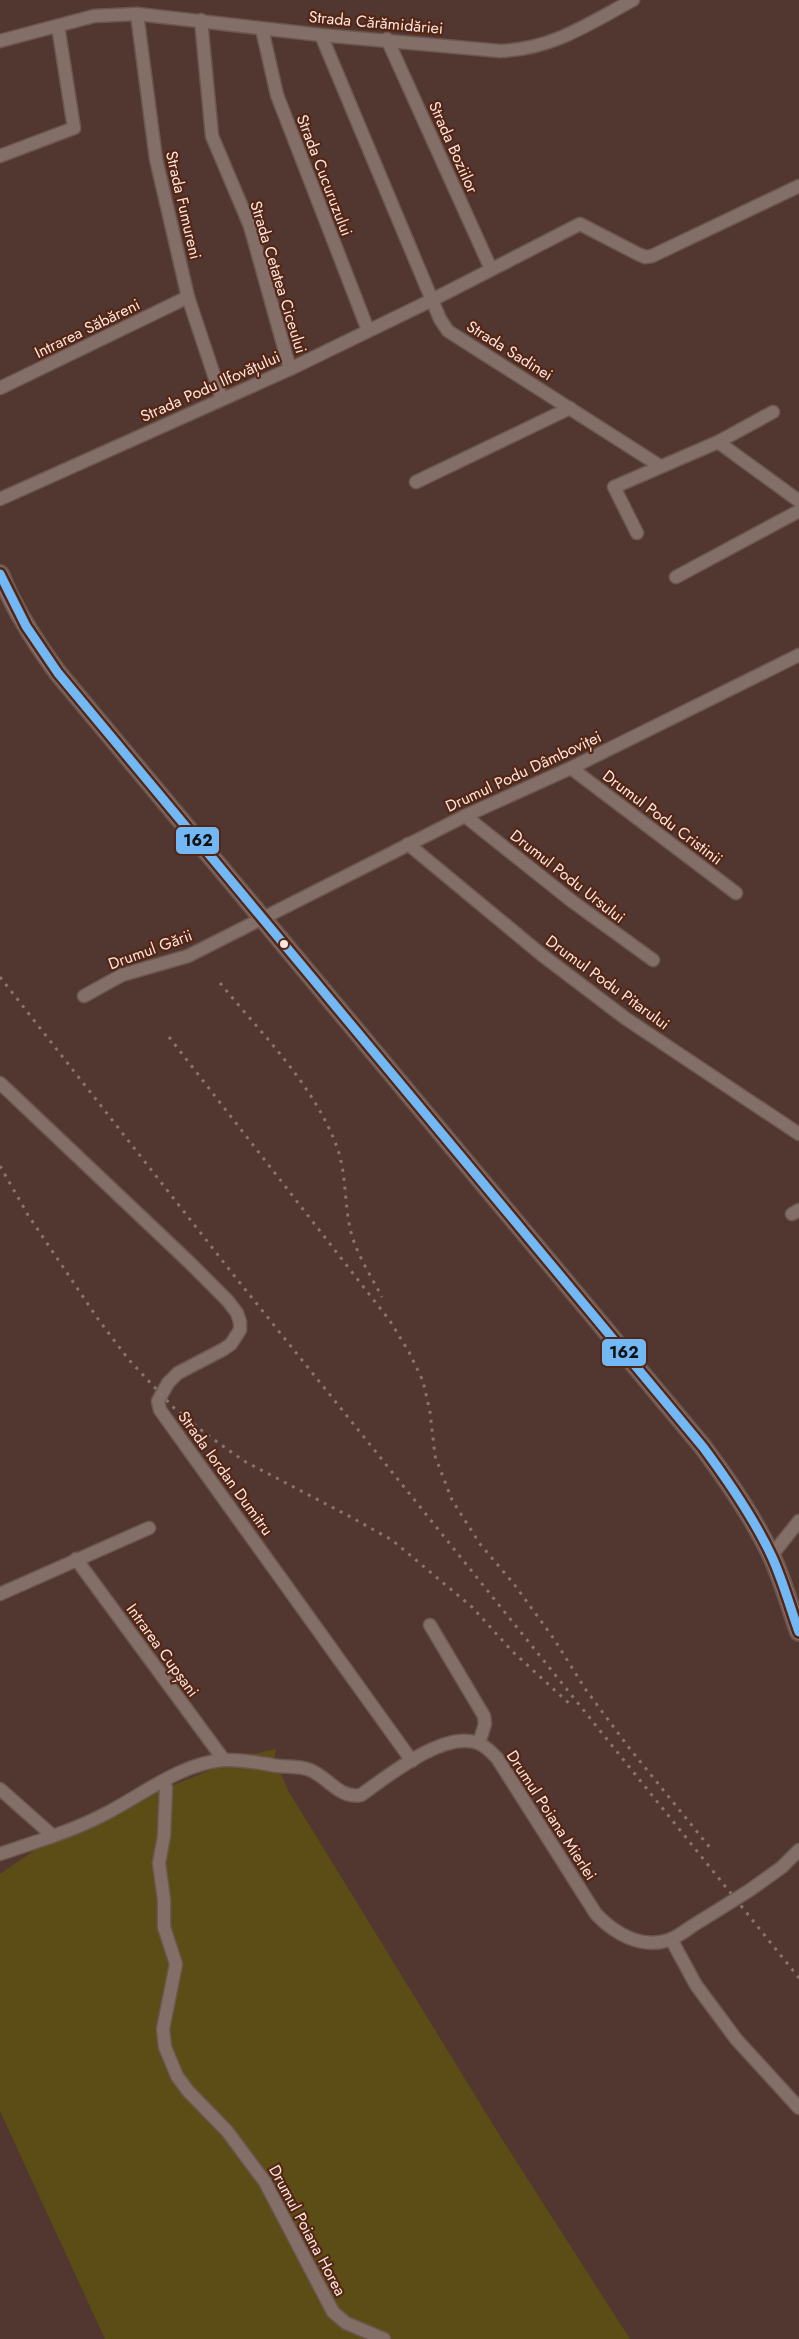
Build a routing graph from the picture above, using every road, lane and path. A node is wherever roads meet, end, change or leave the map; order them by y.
1 (633, 0) edge
2 (137, 14) junction
3 (201, 20) junction
4 (57, 26) junction
5 (262, 28) junction
6 (321, 34) junction
7 (387, 39) junction
8 (0, 41) edge
9 (0, 156) edge
10 (799, 186) edge
11 (491, 269) junction
12 (188, 297) junction
13 (432, 300) junction
14 (368, 330) junction
15 (290, 369) junction
16 (0, 388) edge
17 (222, 399) junction
18 (570, 408) junction
19 (773, 412) dead end
20 (718, 442) junction
21 (660, 466) junction
22 (416, 482) dead end
23 (0, 499) edge
24 (799, 501) edge
25 (799, 511) edge
26 (637, 533) dead end
27 (0, 574) edge
28 (676, 578) dead end
29 (794, 658) edge
30 (799, 669) edge
31 (571, 768) junction
32 (465, 816) junction
33 (408, 844) junction
34 (736, 892) dead end
35 (262, 920) junction
36 (653, 960) dead end
37 (84, 996) dead end
38 (0, 1083) edge
39 (799, 1134) edge
40 (799, 1521) edge
41 (149, 1528) dead end
42 (76, 1559) junction
43 (773, 1559) junction
44 (0, 1594) edge
45 (430, 1625) dead end
46 (799, 1632) edge
47 (478, 1743) junction
48 (224, 1760) junction
49 (412, 1761) junction
50 (164, 1782) junction
51 (0, 1789) edge
52 (53, 1836) junction
53 (799, 1850) edge
54 (0, 1854) edge
55 (671, 1940) junction
56 (799, 2108) edge
57 (384, 2339) edge

1 - 7 street, Strada Cărămidăriei
2 - 3 street, Strada Cărămidăriei
2 - 4 street, Strada Cărămidăriei
2 - 12 street, Strada Fumureni
3 - 5 street, Strada Cărămidăriei
3 - 15 street, Strada Cetatea Ciceului
4 - 8 street, Strada Cărămidăriei
4 - 9 street
5 - 6 street, Strada Cărămidăriei
5 - 14 street, Strada Cucuruzului
6 - 7 street, Strada Cărămidăriei
6 - 13 street, Strada Sadinei
7 - 11 street, Strada Boziilor
10 - 11 street, Strada Podu Ilfovățului
11 - 13 street, Strada Podu Ilfovățului
12 - 16 street, Intrarea Săbăreni
12 - 17 street, Strada Fumureni
13 - 14 street, Strada Podu Ilfovățului
13 - 18 street, Strada Sadinei
14 - 15 street, Strada Podu Ilfovățului
15 - 17 street, Strada Podu Ilfovățului
17 - 23 street, Strada Podu Ilfovățului
18 - 21 street, Strada Sadinei
18 - 22 street
19 - 20 street
20 - 21 street
20 - 24 street
21 - 26 street
25 - 28 street
27 - 35 main road
29 - 30 street
29 - 31 street, Drumul Podu Dâmboviței
31 - 32 street, Drumul Podu Dâmboviței
31 - 34 street, Drumul Podu Cristinii
32 - 33 street, Drumul Podu Dâmboviței
32 - 36 street, Drumul Podu Ursului
33 - 35 street, Drumul Podu Dâmboviței
33 - 39 street, Drumul Podu Pitarului
35 - 37 street, Drumul Gării
35 - 43 main road
38 - 49 street, Strada Iordan Dumitru
40 - 43 street
41 - 42 street
42 - 44 street
42 - 48 street, Intrarea Cupșani
43 - 46 main road
45 - 47 street
47 - 49 street
47 - 55 street, Drumul Poiana Mierlei
48 - 49 street
48 - 50 street
50 - 52 street
50 - 57 street, Drumul Poiana Horea
51 - 52 street
52 - 54 street
53 - 55 street, bridge
55 - 56 street

